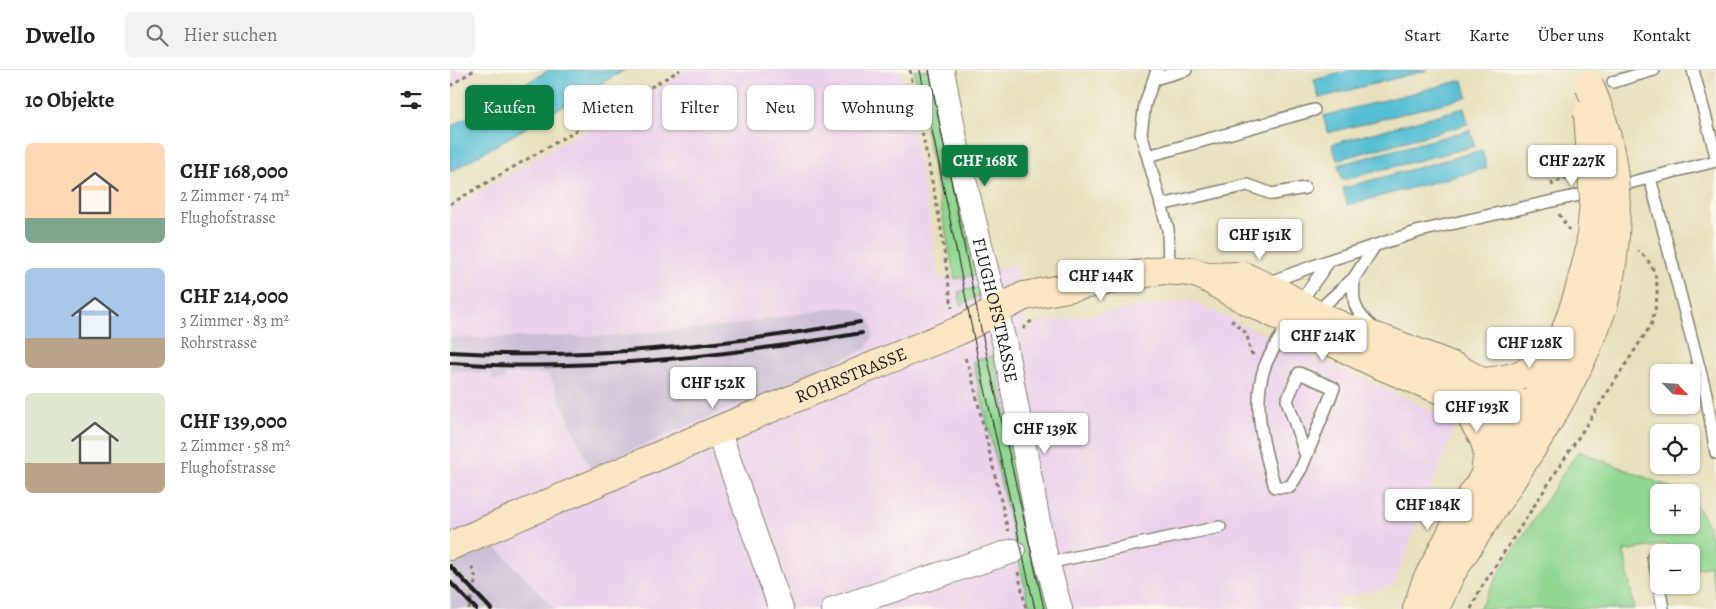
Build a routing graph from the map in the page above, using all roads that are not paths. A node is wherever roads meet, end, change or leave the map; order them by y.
1 (942, 70) edge
2 (1186, 70) edge
3 (1654, 70) edge
4 (1693, 70) edge
5 (1155, 74) edge
6 (1596, 79) edge
7 (1314, 110) dead end
8 (1148, 156) junction
9 (1716, 156) edge
10 (1716, 161) edge
11 (1650, 178) junction
12 (1306, 188) dead end
13 (1161, 205) junction
14 (1374, 247) junction
15 (1330, 260) junction
16 (1169, 270) junction
17 (1206, 276) junction
18 (1354, 278) junction
19 (1263, 285) junction
20 (1591, 299) junction
21 (995, 311) junction
22 (1302, 313) junction
23 (1385, 340) junction
24 (1561, 343) junction
25 (1485, 382) junction
26 (1458, 397) junction
27 (1530, 423) junction
28 (718, 430) junction
29 (1716, 453) edge
30 (1306, 456) junction
31 (1485, 474) junction
32 (1220, 528) dead end
33 (458, 551) edge
34 (1013, 552) road end
35 (1047, 563) junction
36 (1660, 594) edge
37 (781, 609) edge
38 (834, 609) edge
39 (1060, 609) edge
40 (1417, 609) edge
41 (1435, 609) edge
42 (1663, 609) edge

1 - 21 street, FLUGHOFSTRASSE
2 - 5 lane
3 - 6 lane
4 - 9 lane
5 - 8 lane
6 - 20 main road, bridge
7 - 8 lane
8 - 13 lane
10 - 11 lane
11 - 14 lane
11 - 29 lane
12 - 13 lane
13 - 16 lane
14 - 15 lane
14 - 18 lane
15 - 19 lane
15 - 22 lane
16 - 17 main road, ROHRSTRASSE
16 - 21 main road, ROHRSTRASSE
17 - 19 main road, ROHRSTRASSE
17 - 22 main road, ROHRSTRASSE
18 - 22 lane
18 - 23 lane
19 - 22 main road, ROHRSTRASSE
20 - 24 main road
20 - 27 main road
21 - 28 main road, ROHRSTRASSE
21 - 35 street, FLUGHOFSTRASSE
22 - 23 main road, ROHRSTRASSE
22 - 26 main road, ROHRSTRASSE
22 - 30 lane
23 - 25 main road, ROHRSTRASSE
24 - 25 main road
24 - 27 main road
25 - 27 main road, ROHRSTRASSE
26 - 27 main road, ROHRSTRASSE
26 - 31 main road
27 - 31 main road
27 - 41 main road
28 - 33 main road, ROHRSTRASSE
28 - 37 street
30 - 30 lane
31 - 40 main road
32 - 35 lane
34 - 38 street
35 - 39 street, FLUGHOFSTRASSE
36 - 42 lane

